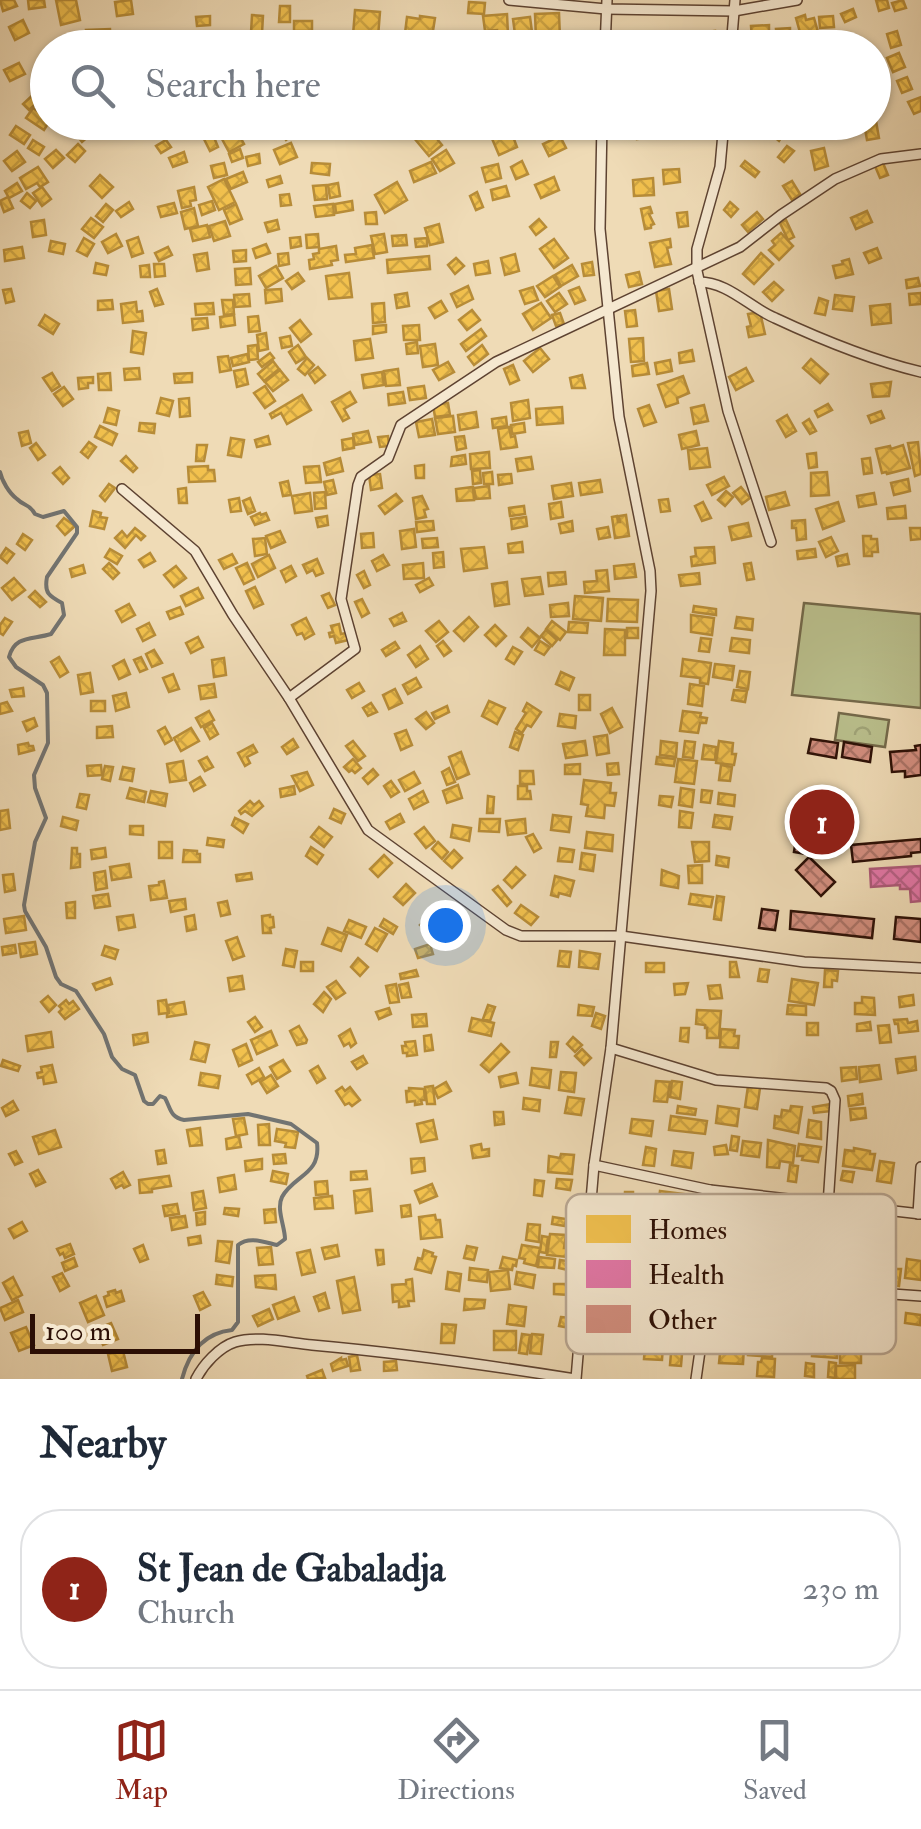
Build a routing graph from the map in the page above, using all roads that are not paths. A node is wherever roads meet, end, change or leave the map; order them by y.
1 (509, 0) edge
2 (798, 0) edge
3 (607, 4) edge
4 (734, 6) edge
5 (606, 30) edge
6 (602, 140) edge
7 (722, 140) edge
8 (921, 154) edge
9 (696, 268) junction
10 (699, 282) junction
11 (608, 308) junction
12 (921, 372) edge
13 (122, 489) dead end
14 (771, 542) dead end
15 (288, 698) junction
16 (621, 936) junction
17 (921, 968) edge
18 (611, 1048) junction
19 (594, 1165) junction
20 (921, 1167) edge
21 (710, 1190) junction
22 (592, 1194) edge
23 (710, 1194) edge
24 (741, 1194) edge
25 (829, 1194) edge
26 (920, 1214) edge
27 (896, 1294) edge
28 (921, 1296) edge
29 (578, 1354) edge
30 (700, 1354) edge
31 (532, 1376) edge
32 (196, 1379) edge
33 (576, 1379) edge
34 (696, 1379) edge

1 - 3 street
2 - 4 street
3 - 4 street
3 - 5 street
6 - 11 street
7 - 9 street
8 - 9 street
9 - 10 street
9 - 11 street
10 - 12 street
10 - 14 street
11 - 15 street
11 - 16 street
13 - 15 street
15 - 16 street
16 - 17 street
16 - 18 street
18 - 19 street
18 - 25 street
19 - 21 street
19 - 22 street
20 - 26 street
21 - 23 street
21 - 24 street
27 - 28 street
29 - 33 street
30 - 34 street
31 - 32 street
31 - 33 street

